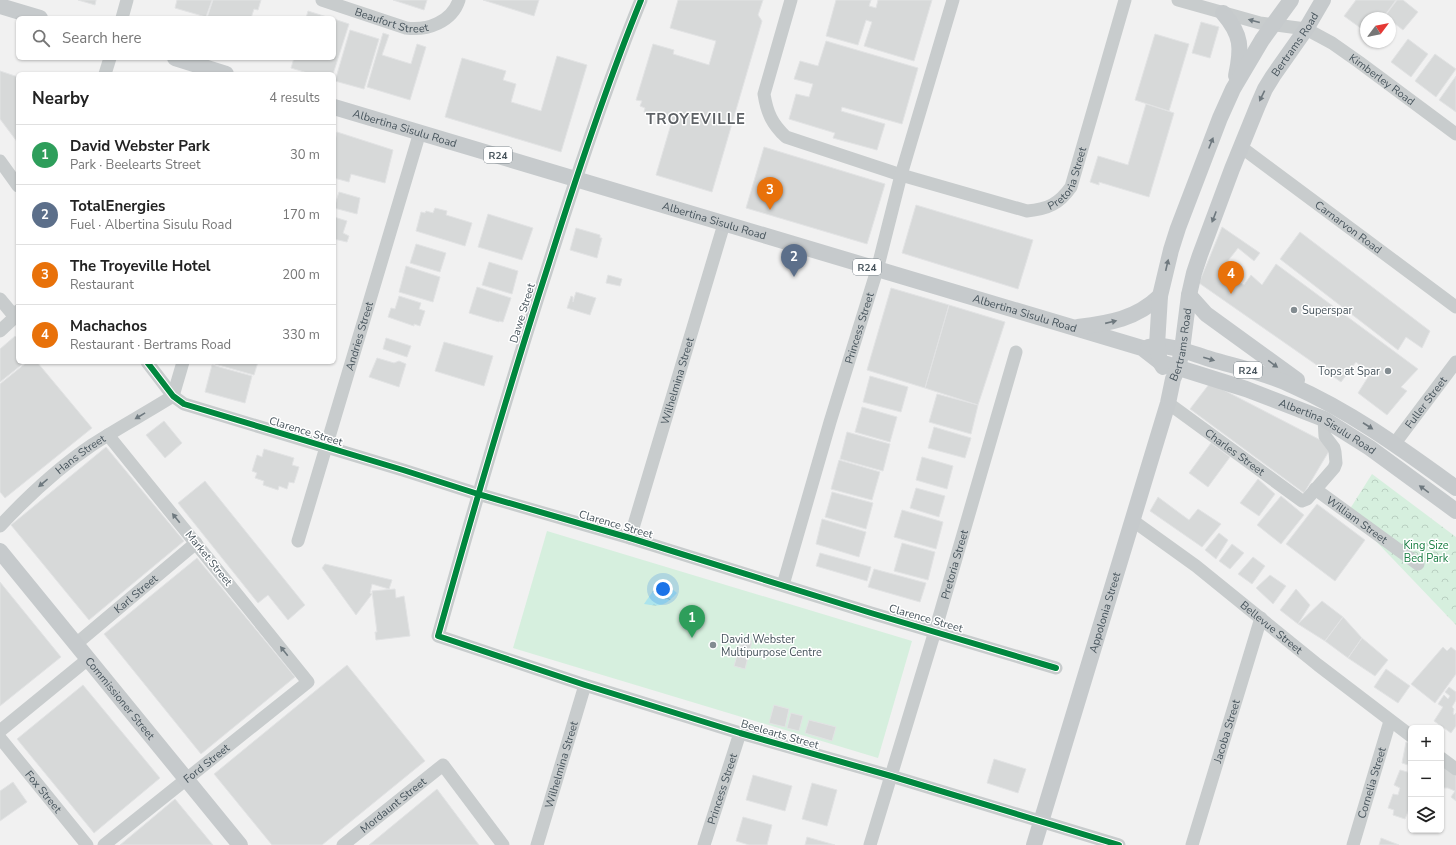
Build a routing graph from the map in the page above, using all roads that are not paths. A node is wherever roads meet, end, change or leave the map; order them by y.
1 (127, 0) edge
2 (322, 0) edge
3 (459, 0) edge
4 (641, 0) edge
5 (791, 0) edge
6 (953, 0) edge
7 (1125, 0) edge
8 (1178, 0) edge
9 (1291, 0) edge
10 (1323, 0) edge
11 (0, 6) edge
12 (1223, 13) junction
13 (33, 16) edge
14 (123, 16) edge
15 (1273, 25) junction
16 (1306, 29) junction
17 (109, 60) edge
18 (181, 60) edge
19 (106, 72) edge
20 (220, 72) edge
21 (1233, 89) junction
22 (336, 108) edge
23 (420, 132) junction
24 (1456, 134) edge
25 (1241, 147) junction
26 (0, 161) edge
27 (901, 175) junction
28 (576, 178) junction
29 (16, 183) edge
30 (724, 224) junction
31 (877, 270) junction
32 (1189, 295) junction
33 (1160, 296) junction
34 (0, 299) edge
35 (1456, 307) edge
36 (16, 314) edge
37 (1073, 328) junction
38 (0, 331) edge
39 (1150, 347) junction
40 (1182, 350) junction
41 (1016, 352) dead end
42 (1160, 362) joint
43 (1456, 362) edge
44 (149, 364) edge
45 (182, 364) edge
46 (1175, 374) junction
47 (173, 396) junction
48 (1168, 403) junction
49 (1335, 406) junction
50 (1324, 419) junction
51 (108, 435) junction
52 (1395, 443) junction
53 (325, 447) junction
54 (1456, 488) edge
55 (1315, 489) junction
56 (478, 494) junction
57 (1456, 512) edge
58 (1132, 520) junction
59 (0, 526) edge
60 (630, 538) junction
61 (298, 540) dead end
62 (196, 542) junction
63 (0, 551) edge
64 (1418, 564) dead end
65 (783, 585) junction
66 (1261, 618) junction
67 (935, 631) junction
68 (438, 636) joint
69 (76, 644) junction
70 (88, 659) junction
71 (1056, 668) dead end
72 (308, 682) joint
73 (585, 685) junction
74 (1390, 721) junction
75 (0, 731) edge
76 (740, 733) junction
77 (1408, 734) edge
78 (0, 738) edge
79 (1444, 760) edge
80 (1456, 769) edge
81 (891, 776) junction
82 (185, 779) junction
83 (1041, 822) junction
84 (87, 845) edge
85 (104, 845) edge
86 (240, 845) edge
87 (343, 845) edge
88 (503, 845) edge
89 (537, 845) edge
90 (704, 845) edge
91 (870, 845) edge
92 (1034, 845) edge
93 (1119, 845) edge
94 (1192, 845) edge
95 (1354, 845) edge

1 - 14 street
2 - 3 street, Beaufort Street
4 - 28 street, Dawe Street
5 - 27 street
6 - 27 street, Princess Street
7 - 27 street, Pretoria Street
8 - 12 street
9 - 15 main road, Bertrams Road
10 - 16 main road, Bertrams Road
11 - 13 main road
15 -> 12 street
12 - 21 main road
15 - 16 street
15 - 21 main road, Bertrams Road
16 - 24 street, Kimberley Road
16 -> 25 main road, Bertrams Road
17 - 19 street
18 - 20 main road
33 -> 21 main road, Bertrams Road
22 - 23 main road, Albertina Sisulu Road / R24
23 - 28 main road, Albertina Sisulu Road / R24
23 - 53 street, Andries Street
25 -> 32 main road, Bertrams Road
25 - 35 street, Carnarvon Road
26 - 29 street
27 - 31 street, Princess Street
28 - 30 main road, Albertina Sisulu Road / R24
28 - 56 street, Dawe Street
30 - 31 main road, Albertina Sisulu Road / R24
30 - 60 street, Wilhelmina Street
31 - 37 main road, Albertina Sisulu Road / R24
31 - 65 street, Princess Street
32 - 40 main road, Bertrams Road
32 -> 49 main road
37 -> 33 main road
33 - 39 main road, Bertrams Road
34 - 36 street
36 - 38 street
37 - 39 main road, Albertina Sisulu Road / R24
39 - 40 main road, Albertina Sisulu Road / R24
39 - 42 main road, Bertrams Road
40 - 46 main road, Bertrams Road
40 -> 49 main road, Albertina Sisulu Road / R24
41 - 67 street, Pretoria Street
42 - 46 main road, Albertina Sisulu Road / R24
43 - 52 street, Fuller Street
44 - 47 street
45 - 47 street
46 - 48 main road, Appolonia Street
46 - 50 main road, Albertina Sisulu Road / R24
47 -> 51 street, Hans Street
47 - 53 street, Clarence Street
48 - 55 street, Charles Street
48 - 58 main road, Appolonia Street
49 -> 52 main road, Albertina Sisulu Road / R24
50 - 55 street
57 -> 50 main road, Albertina Sisulu Road / R24
51 -> 59 street, Hans Street
62 -> 51 street, Market Street
52 - 54 main road, Albertina Sisulu Road / R24
53 - 56 street, Clarence Street
53 - 61 street, Andries Street
55 - 64 street, William Street
56 - 60 street, Clarence Street
56 - 68 street, Dawe Street
58 - 66 street, Bellevue Street
58 - 83 main road, Appolonia Street
60 - 65 street, Clarence Street
62 - 69 street, Karl Street
72 -> 62 street, Market Street
63 - 69 main road, Commissioner Street
65 - 67 street, Clarence Street
66 - 74 street, Bellevue Street
66 - 94 street, Jacoba Street
67 - 71 street, Clarence Street
67 - 81 street, Pretoria Street
68 - 73 street, Beelearts Street
69 - 70 main road, Commissioner Street
70 - 75 street
70 - 82 main road, Commissioner Street
72 - 82 street, Ford Street
73 - 76 street, Beelearts Street
73 - 89 street, Wilhelmina Street
74 - 77 street, Bellevue Street
74 - 95 street, Cornelia Street
76 - 81 street, Beelearts Street
76 - 90 street, Princess Street
78 - 84 street, Fox Street
79 - 80 street
81 - 83 street, Beelearts Street
81 - 91 street, Pretoria Street
82 - 85 street, Ford Street
82 - 86 main road, Commissioner Street
83 - 92 main road, Appolonia Street
83 - 93 street, Beelearts Street
87 - 88 street, Mordaunt Street

